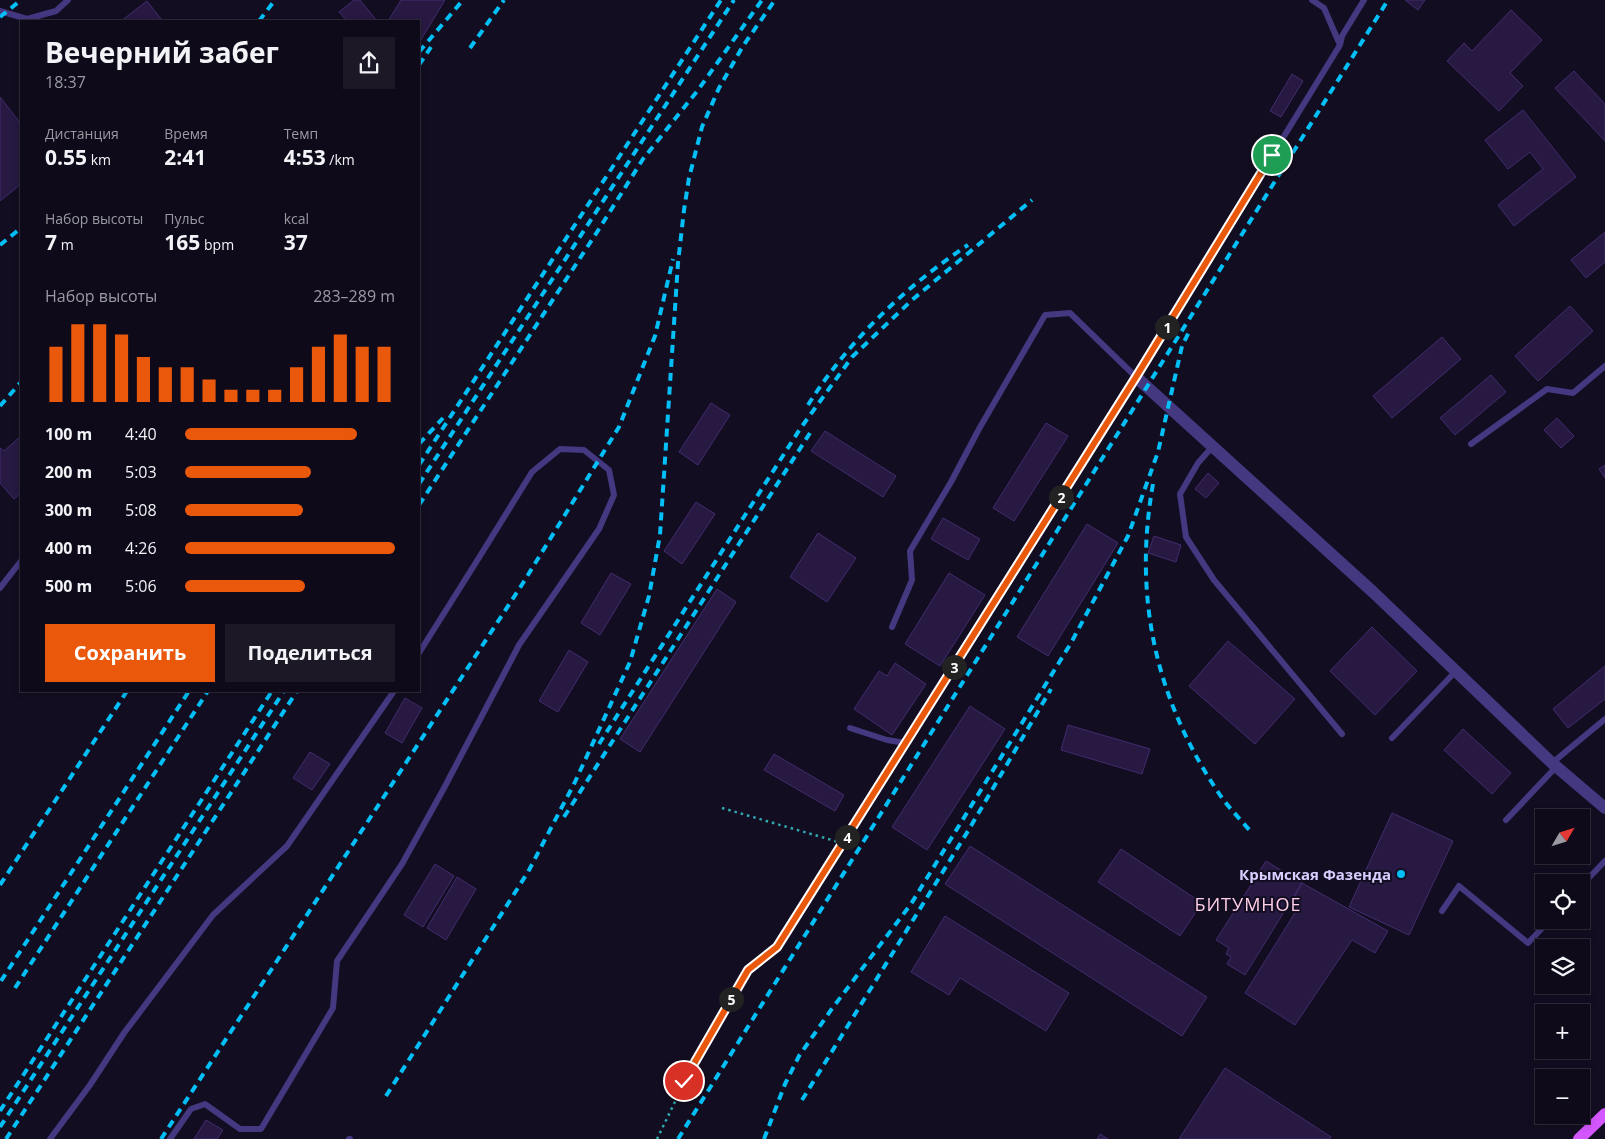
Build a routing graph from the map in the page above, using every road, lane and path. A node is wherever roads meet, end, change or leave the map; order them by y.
1 (68, 0) edge
2 (1312, 0) edge
3 (1364, 0) edge
4 (0, 11) edge
5 (1340, 45) junction
6 (1605, 366) edge
7 (1136, 377) junction
8 (1471, 444) dead end
9 (1213, 446) junction
10 (20, 562) edge
11 (0, 588) edge
12 (892, 627) dead end
13 (420, 651) edge
14 (1456, 671) junction
15 (393, 692) edge
16 (1605, 719) edge
17 (850, 728) dead end
18 (1342, 734) dead end
19 (1392, 738) dead end
20 (906, 743) junction
21 (1555, 764) junction
22 (722, 808) dead end
23 (1605, 808) edge
24 (1506, 820) dead end
25 (842, 843) junction
26 (1605, 861) edge
27 (1590, 877) edge
28 (1442, 912) dead end
29 (1541, 929) edge
30 (1605, 1114) edge
31 (50, 1139) edge
32 (170, 1139) edge
33 (657, 1139) edge
34 (1579, 1139) edge

1 - 4 lane
2 - 5 lane
3 - 5 lane
5 - 7 lane
6 - 8 lane
7 - 9 street
7 - 12 lane
7 - 20 lane
9 - 14 street
9 - 18 lane
10 - 11 lane
13 - 32 lane
14 - 19 lane
14 - 21 street
15 - 31 lane
16 - 21 lane
17 - 20 lane
20 - 25 path
21 - 23 street
21 - 24 lane
22 - 25 path
25 - 33 path
26 - 27 lane
28 - 29 lane
30 - 34 main road

